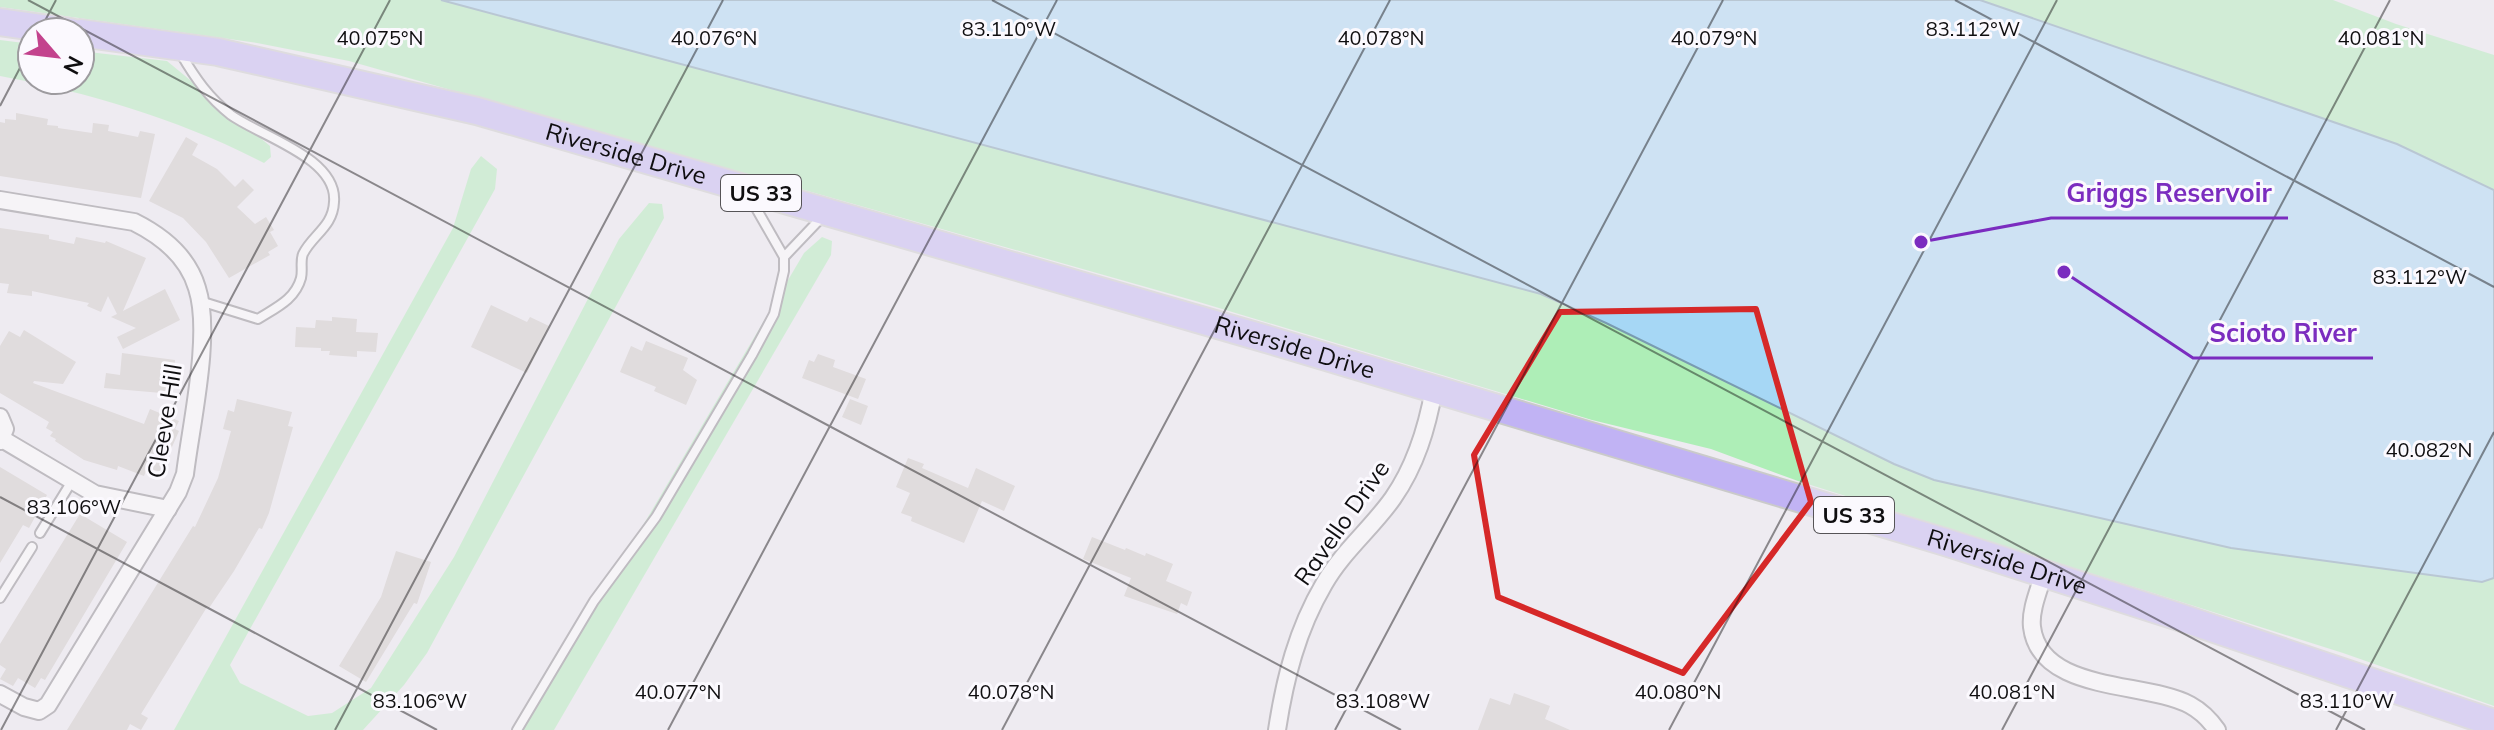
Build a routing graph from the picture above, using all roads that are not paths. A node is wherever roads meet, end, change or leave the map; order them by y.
1 (96, 35) edge
2 (177, 46) junction
3 (744, 188) junction
4 (0, 200) edge
5 (826, 212) junction
6 (784, 257) junction
7 (199, 301) junction
8 (1434, 389) junction
9 (0, 417) edge
10 (1, 440) edge
11 (72, 481) junction
12 (168, 509) junction
13 (40, 533) dead end
14 (32, 547) dead end
15 (2044, 573) junction
16 (0, 598) edge
17 (0, 694) edge
18 (2494, 723) edge
19 (517, 730) edge
20 (1277, 730) edge
21 (2217, 730) edge

1 - 2 main road, Riverside Drive / US 33
2 - 3 main road, Riverside Drive / US 33
2 - 7 lane
3 - 5 main road, Riverside Drive / US 33
3 - 6 lane
4 - 7 street, Cleeve Hill
5 - 6 lane
5 - 8 main road, Riverside Drive / US 33
6 - 19 lane
7 - 12 street, Cleeve Hill
8 - 15 main road, Riverside Drive / US 33
8 - 20 street, Ravello Drive
9 - 10 street
10 - 11 street
11 - 12 street
11 - 13 lane
12 - 17 street, Cleeve Hill
14 - 16 lane
15 - 18 main road, Riverside Drive / US 33
15 - 21 street

